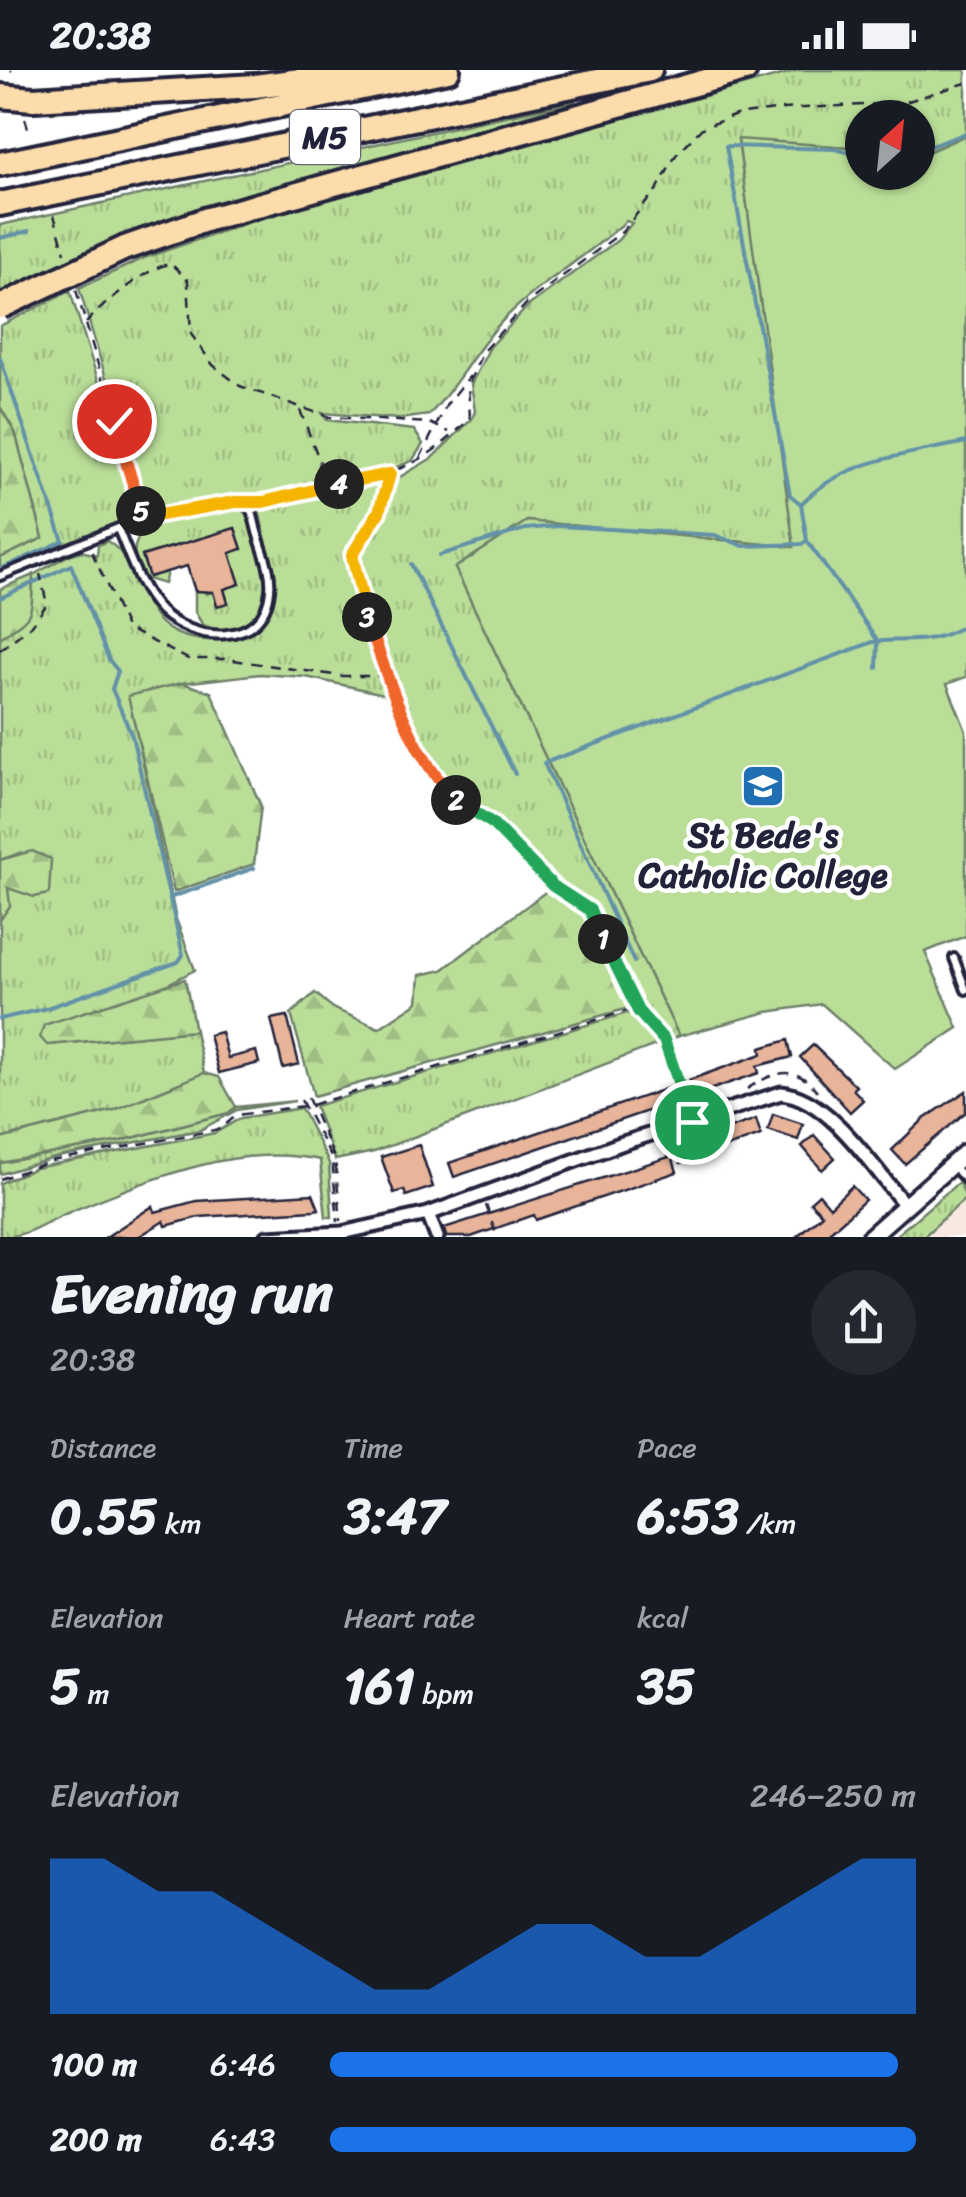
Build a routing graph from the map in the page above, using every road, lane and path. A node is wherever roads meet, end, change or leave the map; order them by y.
1 (376, 70) edge
2 (448, 70) edge
3 (650, 70) edge
4 (746, 70) edge
5 (966, 83) edge
6 (0, 96) edge
7 (24, 112) dead end
8 (28, 131) dead end
9 (0, 164) edge
10 (0, 204) edge
11 (54, 215) dead end
12 (70, 269) dead end
13 (75, 287) dead end
14 (0, 308) edge
15 (86, 323) junction
16 (472, 374) junction
17 (300, 408) junction
18 (438, 425) junction
19 (450, 432) junction
20 (419, 460) junction
21 (390, 474) junction
22 (313, 488) junction
23 (246, 502) junction
24 (143, 518) junction
25 (118, 528) junction
26 (36, 562) junction
27 (0, 576) edge
28 (0, 650) edge
29 (954, 958) dead end
30 (966, 990) edge
31 (638, 1011) junction
32 (308, 1098) dead end
33 (302, 1103) junction
34 (311, 1105) junction
35 (692, 1122) junction
36 (966, 1152) edge
37 (952, 1165) junction
38 (0, 1179) edge
39 (966, 1180) edge
40 (482, 1194) junction
41 (905, 1205) junction
42 (428, 1214) junction
43 (341, 1233) junction
44 (267, 1237) edge
45 (437, 1237) edge
46 (497, 1237) edge
47 (870, 1237) edge

1 - 6 highway, M5
2 - 9 highway, M5
3 - 10 highway, M5
4 - 14 highway, bridge
5 - 16 path
7 - 8 path
11 - 12 path
13 - 15 path
15 - 17 path
15 - 24 path
16 - 18 path
16 - 19 path
17 - 18 path
17 - 22 path
18 - 19 path
18 - 20 path
19 - 20 path
20 - 21 path
21 - 22 path
21 - 31 path
22 - 23 path
23 - 24 lane
23 - 25 lane
24 - 25 lane
25 - 26 lane
26 - 27 lane
26 - 28 path
29 - 30 lane
31 - 34 path
31 - 35 path
32 - 34 path
33 - 34 path
33 - 38 path
33 - 43 path
34 - 43 path
35 - 40 street
35 - 41 street
36 - 37 street
37 - 39 lane
37 - 41 street
40 - 42 street
40 - 46 path
41 - 47 street
42 - 43 street
42 - 45 street
43 - 44 street

